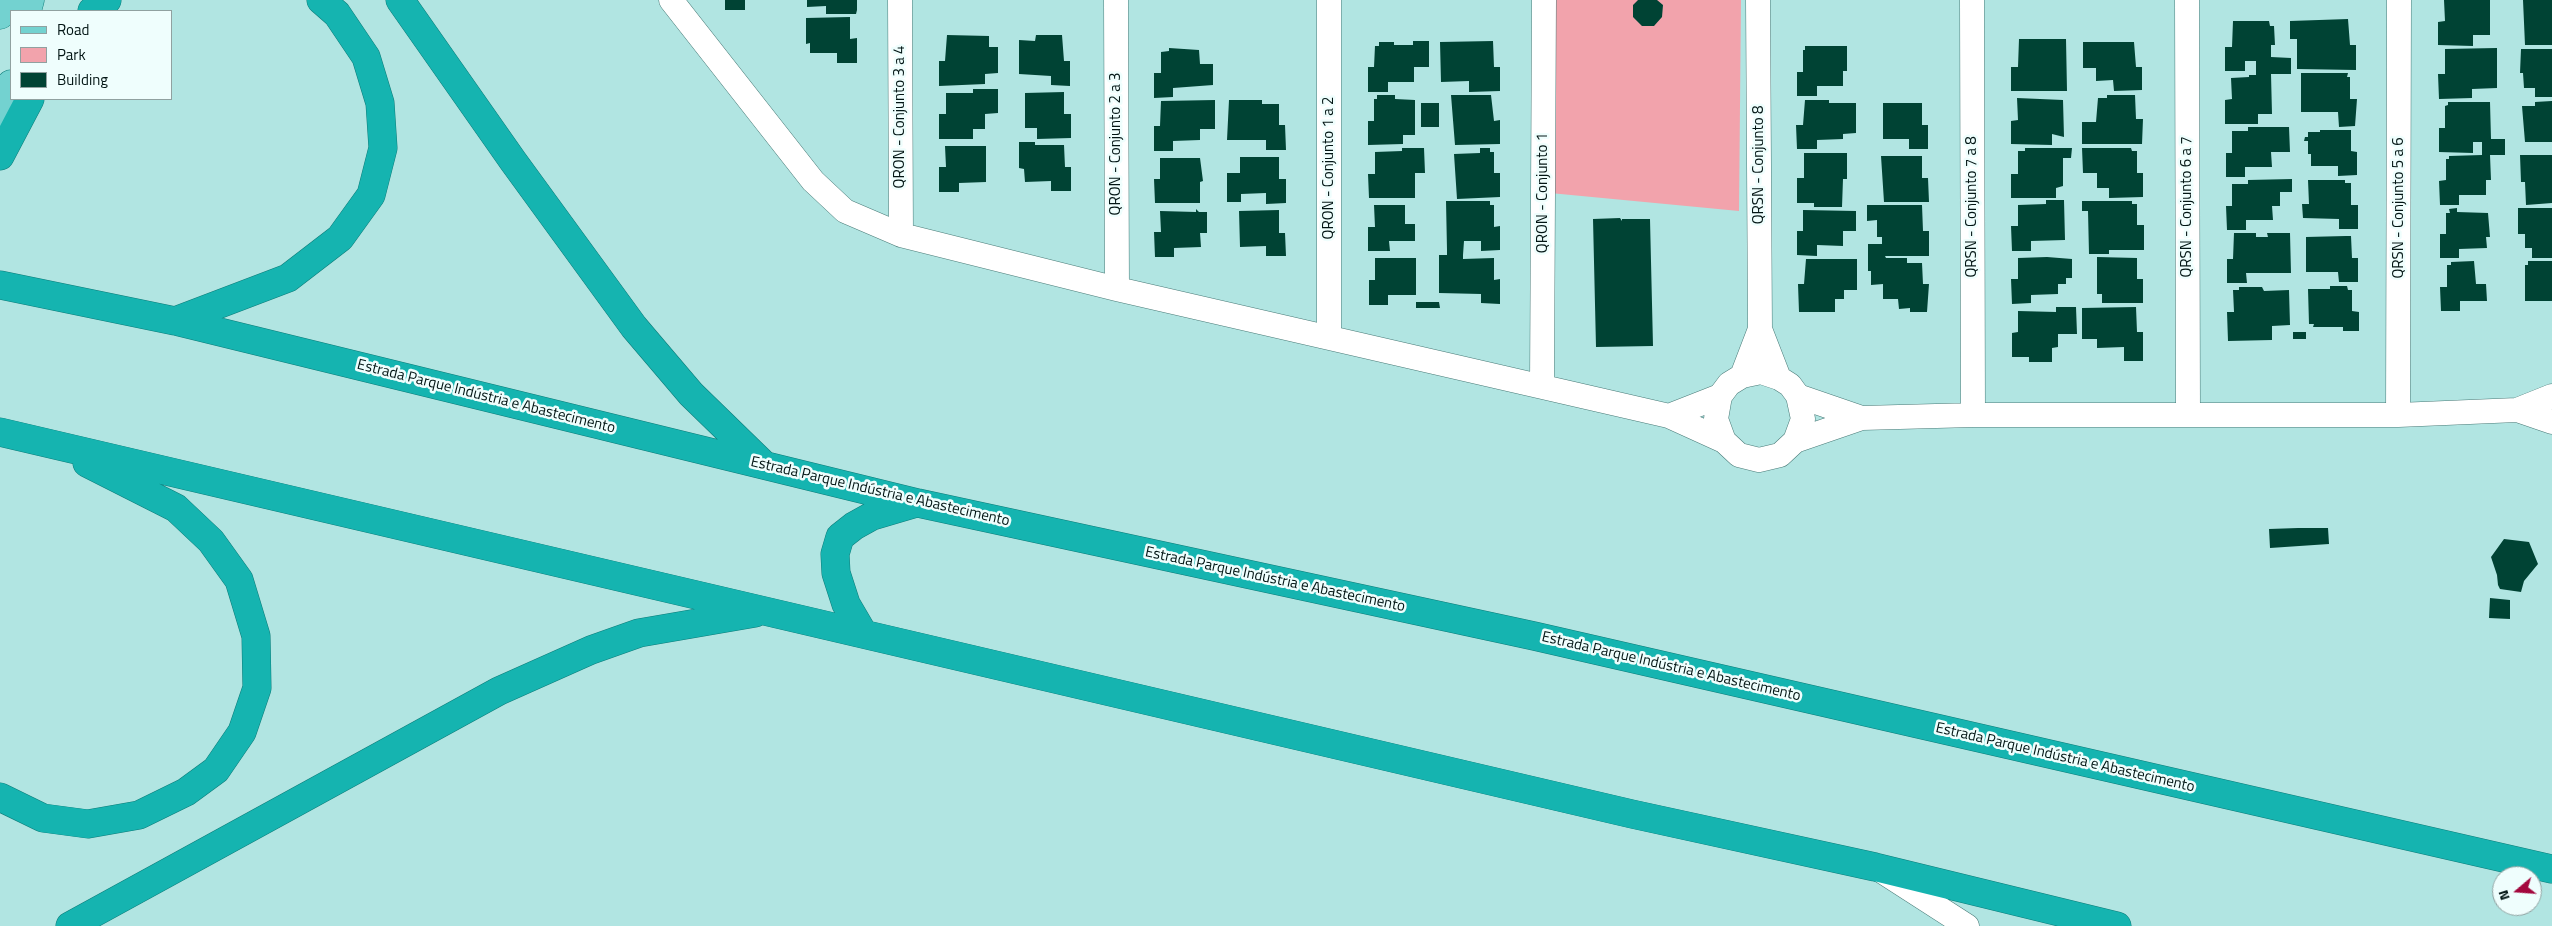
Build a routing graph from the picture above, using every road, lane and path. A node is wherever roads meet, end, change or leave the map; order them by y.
1 (3, 0) edge
2 (107, 0) edge
3 (322, 0) edge
4 (400, 0) edge
5 (671, 0) edge
6 (900, 0) edge
7 (1116, 0) edge
8 (1330, 0) edge
9 (1544, 0) edge
10 (1758, 0) edge
11 (1972, 0) edge
12 (2186, 0) edge
13 (2399, 0) edge
14 (93, 10) edge
15 (687, 11) edge
16 (0, 15) edge
17 (10, 89) edge
18 (29, 100) edge
19 (0, 135) edge
20 (0, 156) edge
21 (901, 235) junction
22 (3, 285) edge
23 (1116, 289) junction
24 (175, 321) junction
25 (1760, 329) junction
26 (1329, 336) junction
27 (1742, 376) junction
28 (1780, 378) junction
29 (1542, 386) junction
30 (1720, 396) junction
31 (1798, 396) junction
32 (2552, 396) edge
33 (2518, 410) junction
34 (2188, 414) junction
35 (1973, 415) junction
36 (2398, 415) junction
37 (1669, 416) junction
38 (1862, 418) junction
39 (2552, 422) edge
40 (0, 432) edge
41 (31, 438) junction
42 (1795, 441) junction
43 (1724, 442) junction
44 (764, 465) junction
45 (918, 503) junction
46 (767, 611) junction
47 (864, 633) junction
48 (0, 797) edge
49 (1875, 867) junction
50 (2552, 869) edge
51 (70, 926) edge
52 (1967, 926) edge
53 (2117, 926) edge

1 - 16 main road
2 - 14 highway
3 - 24 highway
4 - 44 highway
5 - 15 street
6 - 21 street, QRON - Conjunto 3 a 4
7 - 23 street, QRON - Conjunto 2 a 3
8 - 26 street, QRON - Conjunto 1 a 2
9 - 29 street, QRON - Conjunto 1
10 - 25 street, QRSN - Conjunto 8
11 - 35 street, QRSN - Conjunto 7 a 8
12 - 34 street, QRSN - Conjunto 6 a 7
13 - 36 street, QRSN - Conjunto 5 a 6
15 - 21 street
17 - 19 main road
18 - 20 highway
21 - 23 street
22 - 24 highway, Estrada Parque Indústria e Abastecimento
23 - 26 street
24 - 44 highway, Estrada Parque Indústria e Abastecimento
25 - 27 street, QRSN - Conjunto 8
25 - 28 street, QRSN - Conjunto 8
26 - 29 street
27 - 28 street
27 - 30 street
28 - 31 street
29 - 37 street
30 - 37 street
30 - 43 street
31 - 38 street
31 - 42 street
32 - 33 street
33 - 36 street
33 - 39 street
34 - 35 street
34 - 36 street
35 - 38 street
37 - 43 street
38 - 42 street
40 - 41 highway
41 - 46 highway
41 - 48 highway
42 - 43 street
44 - 45 highway, Estrada Parque Indústria e Abastecimento
45 - 47 highway
45 - 50 highway, Estrada Parque Indústria e Abastecimento
46 - 47 highway
46 - 51 highway
47 - 49 highway
49 - 52 street
49 - 53 highway

